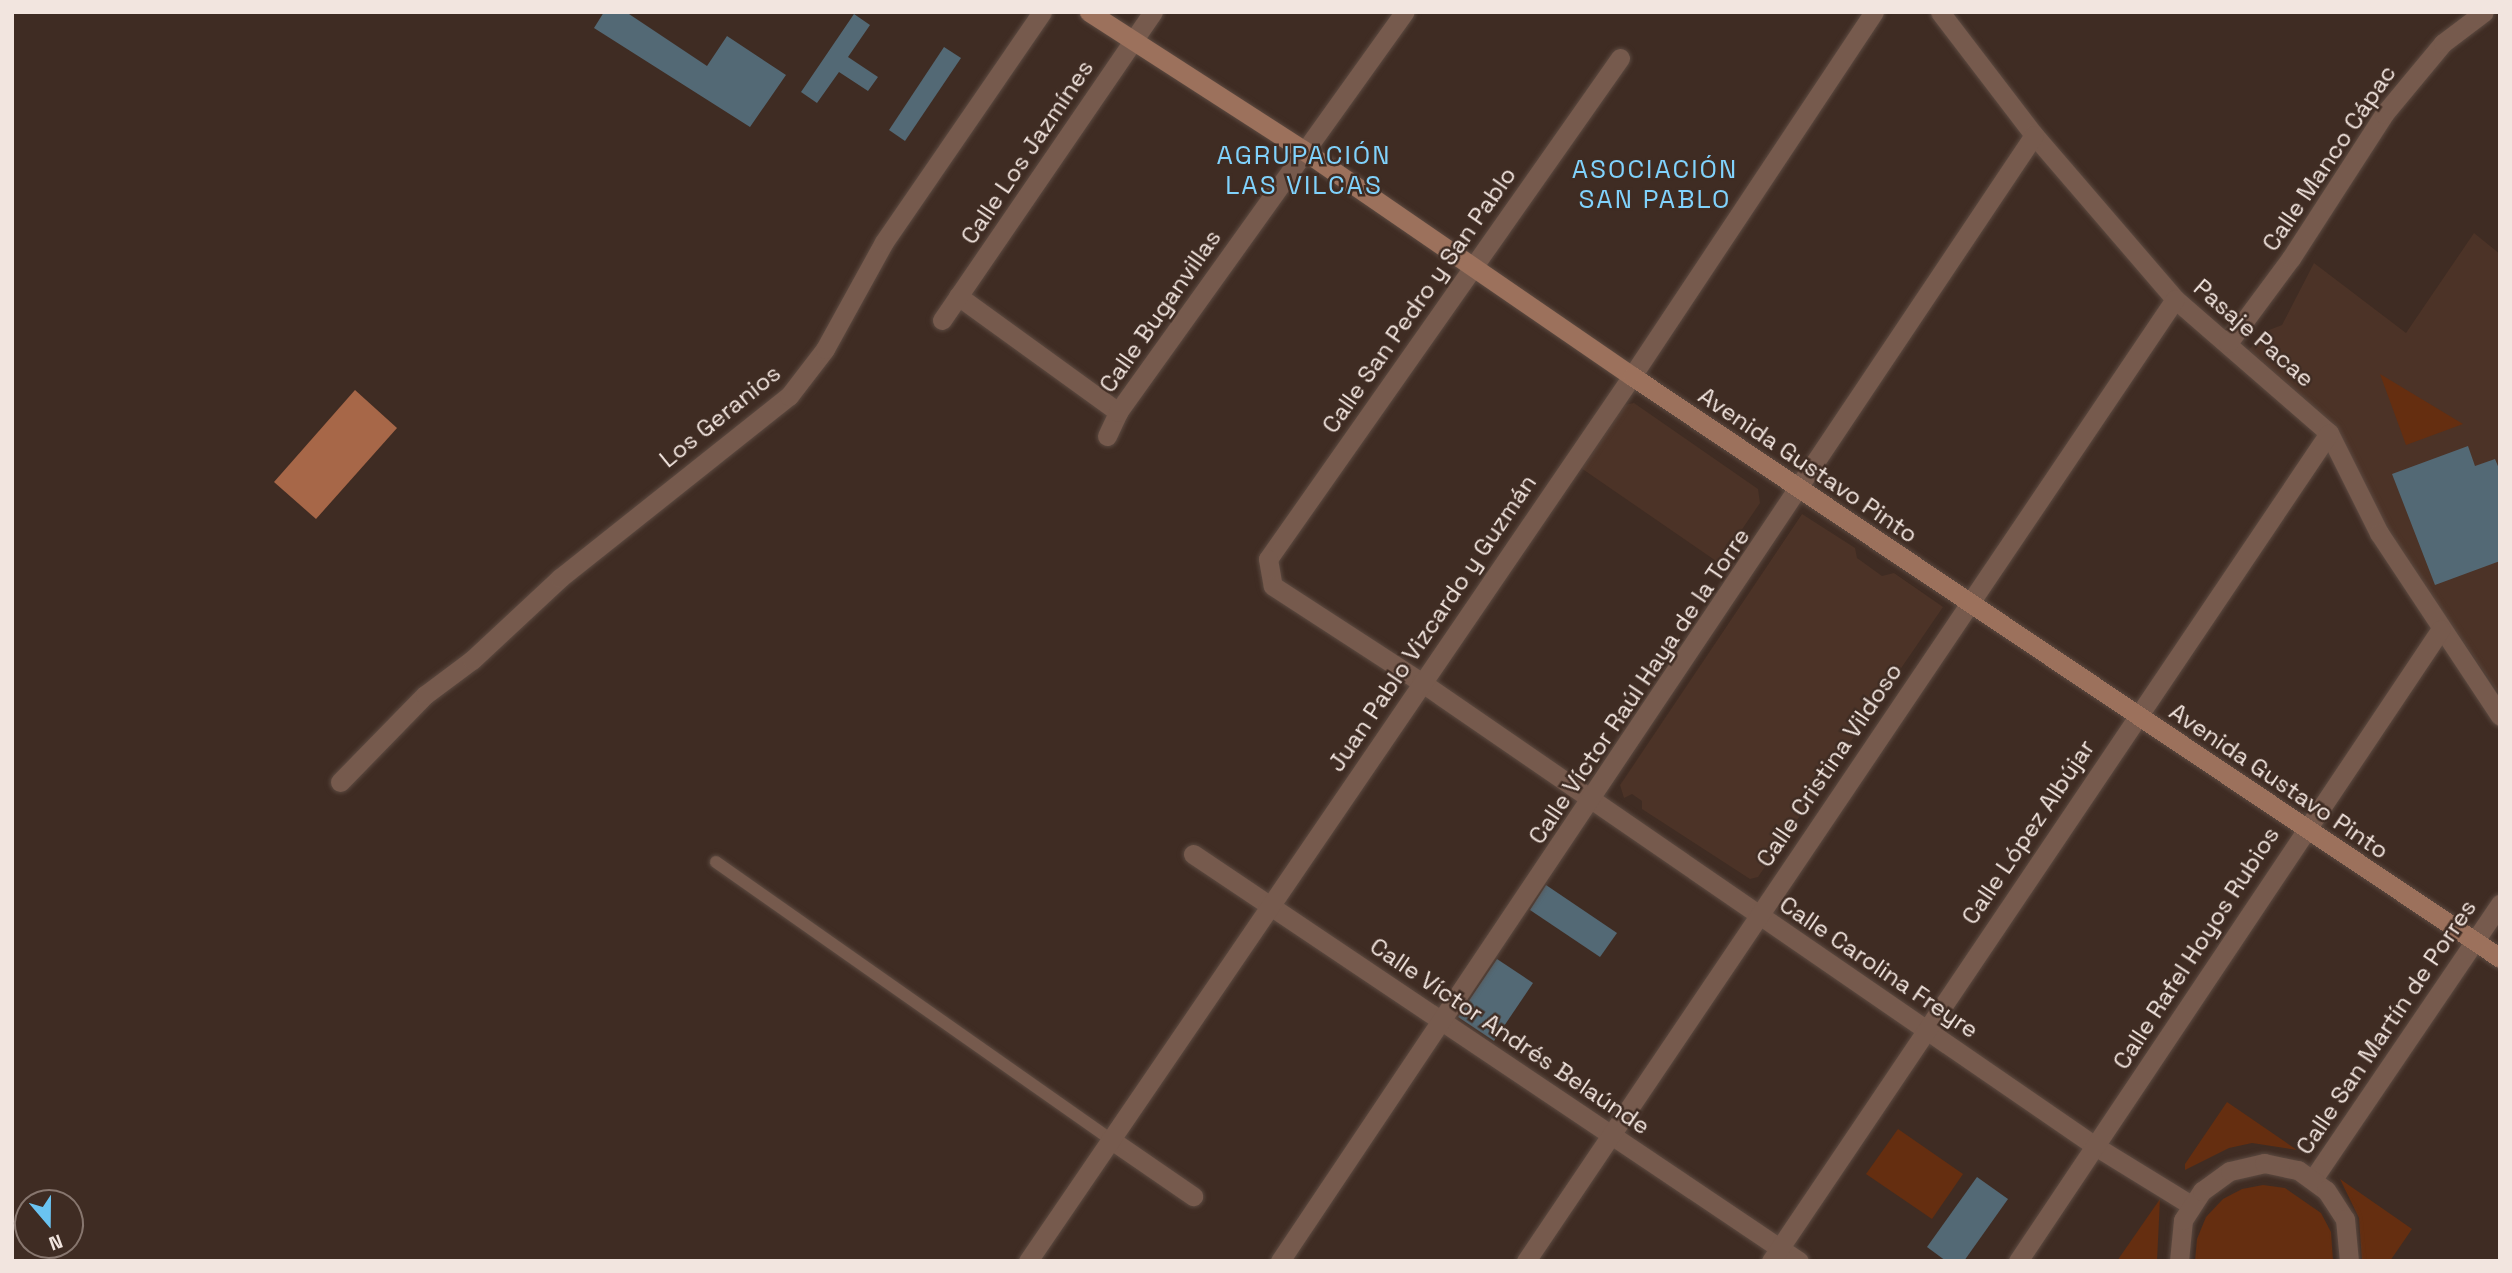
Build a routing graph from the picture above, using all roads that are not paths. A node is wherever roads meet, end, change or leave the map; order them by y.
1 (1042, 12) edge
2 (1089, 12) edge
3 (1153, 12) edge
4 (1404, 12) edge
5 (1874, 12) edge
6 (1940, 12) edge
7 (2484, 12) edge
8 (1133, 41) junction
9 (1620, 58) dead end
10 (2034, 135) junction
11 (1303, 150) junction
12 (1472, 266) junction
13 (958, 296) junction
14 (2175, 299) junction
15 (942, 320) dead end
16 (2228, 343) junction
17 (1632, 376) junction
18 (1118, 412) junction
19 (2329, 433) junction
20 (1107, 436) dead end
21 (1800, 489) junction
22 (1268, 574) joint
23 (1969, 603) junction
24 (2441, 629) junction
25 (1421, 682) junction
26 (2136, 715) junction
27 (2500, 716) edge
28 (340, 782) dead end
29 (1591, 803) junction
30 (2304, 827) junction
31 (1193, 854) dead end
32 (716, 862) dead end
33 (1269, 904) junction
34 (2500, 904) edge
35 (1756, 914) junction
36 (2474, 941) junction
37 (2500, 958) edge
38 (1440, 1018) junction
39 (1926, 1027) junction
40 (1612, 1135) junction
41 (1110, 1139) junction
42 (2095, 1146) junction
43 (2313, 1179) junction
44 (1193, 1196) dead end
45 (2191, 1205) junction
46 (1775, 1254) edge
47 (1283, 1260) edge
48 (1028, 1261) edge
49 (1526, 1261) edge
50 (1799, 1261) edge
51 (2018, 1261) edge
52 (2179, 1261) edge
53 (2349, 1261) edge

1 - 28 street, Los Geranios
2 - 8 main road, Avenida Gustavo Pinto
3 - 8 street, Calle Los Jazmínes
4 - 11 street, Calle Buganvillas
5 - 17 street, Juan Pablo Vizcardo y Guzmán
6 - 10 street, Pasaje Pacae
7 - 16 street, Calle Manco Cápac
8 - 11 main road, Avenida Gustavo Pinto
8 - 13 street, Calle Los Jazmínes
9 - 12 street, Calle San Pedro y San Pablo
10 - 14 street, Pasaje Pacae
10 - 21 street, Calle Víctor Raúl Haya de la Torre
11 - 12 main road, Avenida Gustavo Pinto
11 - 18 street, Calle Buganvillas
12 - 17 main road, Avenida Gustavo Pinto
12 - 22 street, Calle San Pedro y San Pablo
13 - 15 street, Calle Los Jazmínes
13 - 18 street
14 - 16 street, Pasaje Pacae
14 - 23 street, Calle Cristina Vildoso
16 - 19 street, Pasaje Pacae
17 - 21 main road, Avenida Gustavo Pinto
17 - 25 street, Juan Pablo Vizcardo y Guzmán
18 - 20 street, Calle Buganvillas
19 - 24 street, Pasaje Pacae
19 - 26 street, Calle López Albújar
21 - 23 main road, Avenida Gustavo Pinto
21 - 29 street, Calle Víctor Raúl Haya de la Torre
22 - 25 street, Calle Carolina Freyre
23 - 26 main road, Avenida Gustavo Pinto
23 - 35 street, Calle Cristina Vildoso
24 - 27 street, Pasaje Pacae
24 - 30 street, Calle Rafel Hoyos Rubios
25 - 29 street, Calle Carolina Freyre
25 - 33 street, Juan Pablo Vizcardo y Guzmán
26 - 30 main road, Avenida Gustavo Pinto
26 - 39 street, Calle López Albújar
29 - 35 street, Calle Carolina Freyre
29 - 38 street, Calle Víctor Raúl Haya de la Torre
30 - 36 main road, Avenida Gustavo Pinto
30 - 42 street, Calle Rafel Hoyos Rubios
31 - 33 street, Calle Víctor Andrés Belaúnde
32 - 41 lane
33 - 38 street, Calle Víctor Andrés Belaúnde
33 - 41 street, Juan Pablo Vizcardo y Guzmán
34 - 36 street, Calle San Martín de Porres
35 - 39 street, Calle Carolina Freyre
35 - 40 street, Calle Cristina Vildoso
36 - 37 main road, Avenida Gustavo Pinto
36 - 43 street, Calle San Martín de Porres
38 - 40 street, Calle Víctor Andrés Belaúnde
38 - 47 street, Calle Víctor Raúl Haya de la Torre
39 - 42 street, Calle Carolina Freyre
39 - 46 street, Calle López Albújar
40 - 46 street, Calle Víctor Andrés Belaúnde
40 - 49 street, Calle Cristina Vildoso
41 - 44 street
41 - 48 street, Juan Pablo Vizcardo y Guzmán
42 - 45 street, Calle Carolina Freyre
42 - 51 street, Calle Rafel Hoyos Rubios
43 - 45 street
43 - 53 street
45 - 52 street
46 - 50 street, Calle Víctor Andrés Belaúnde

